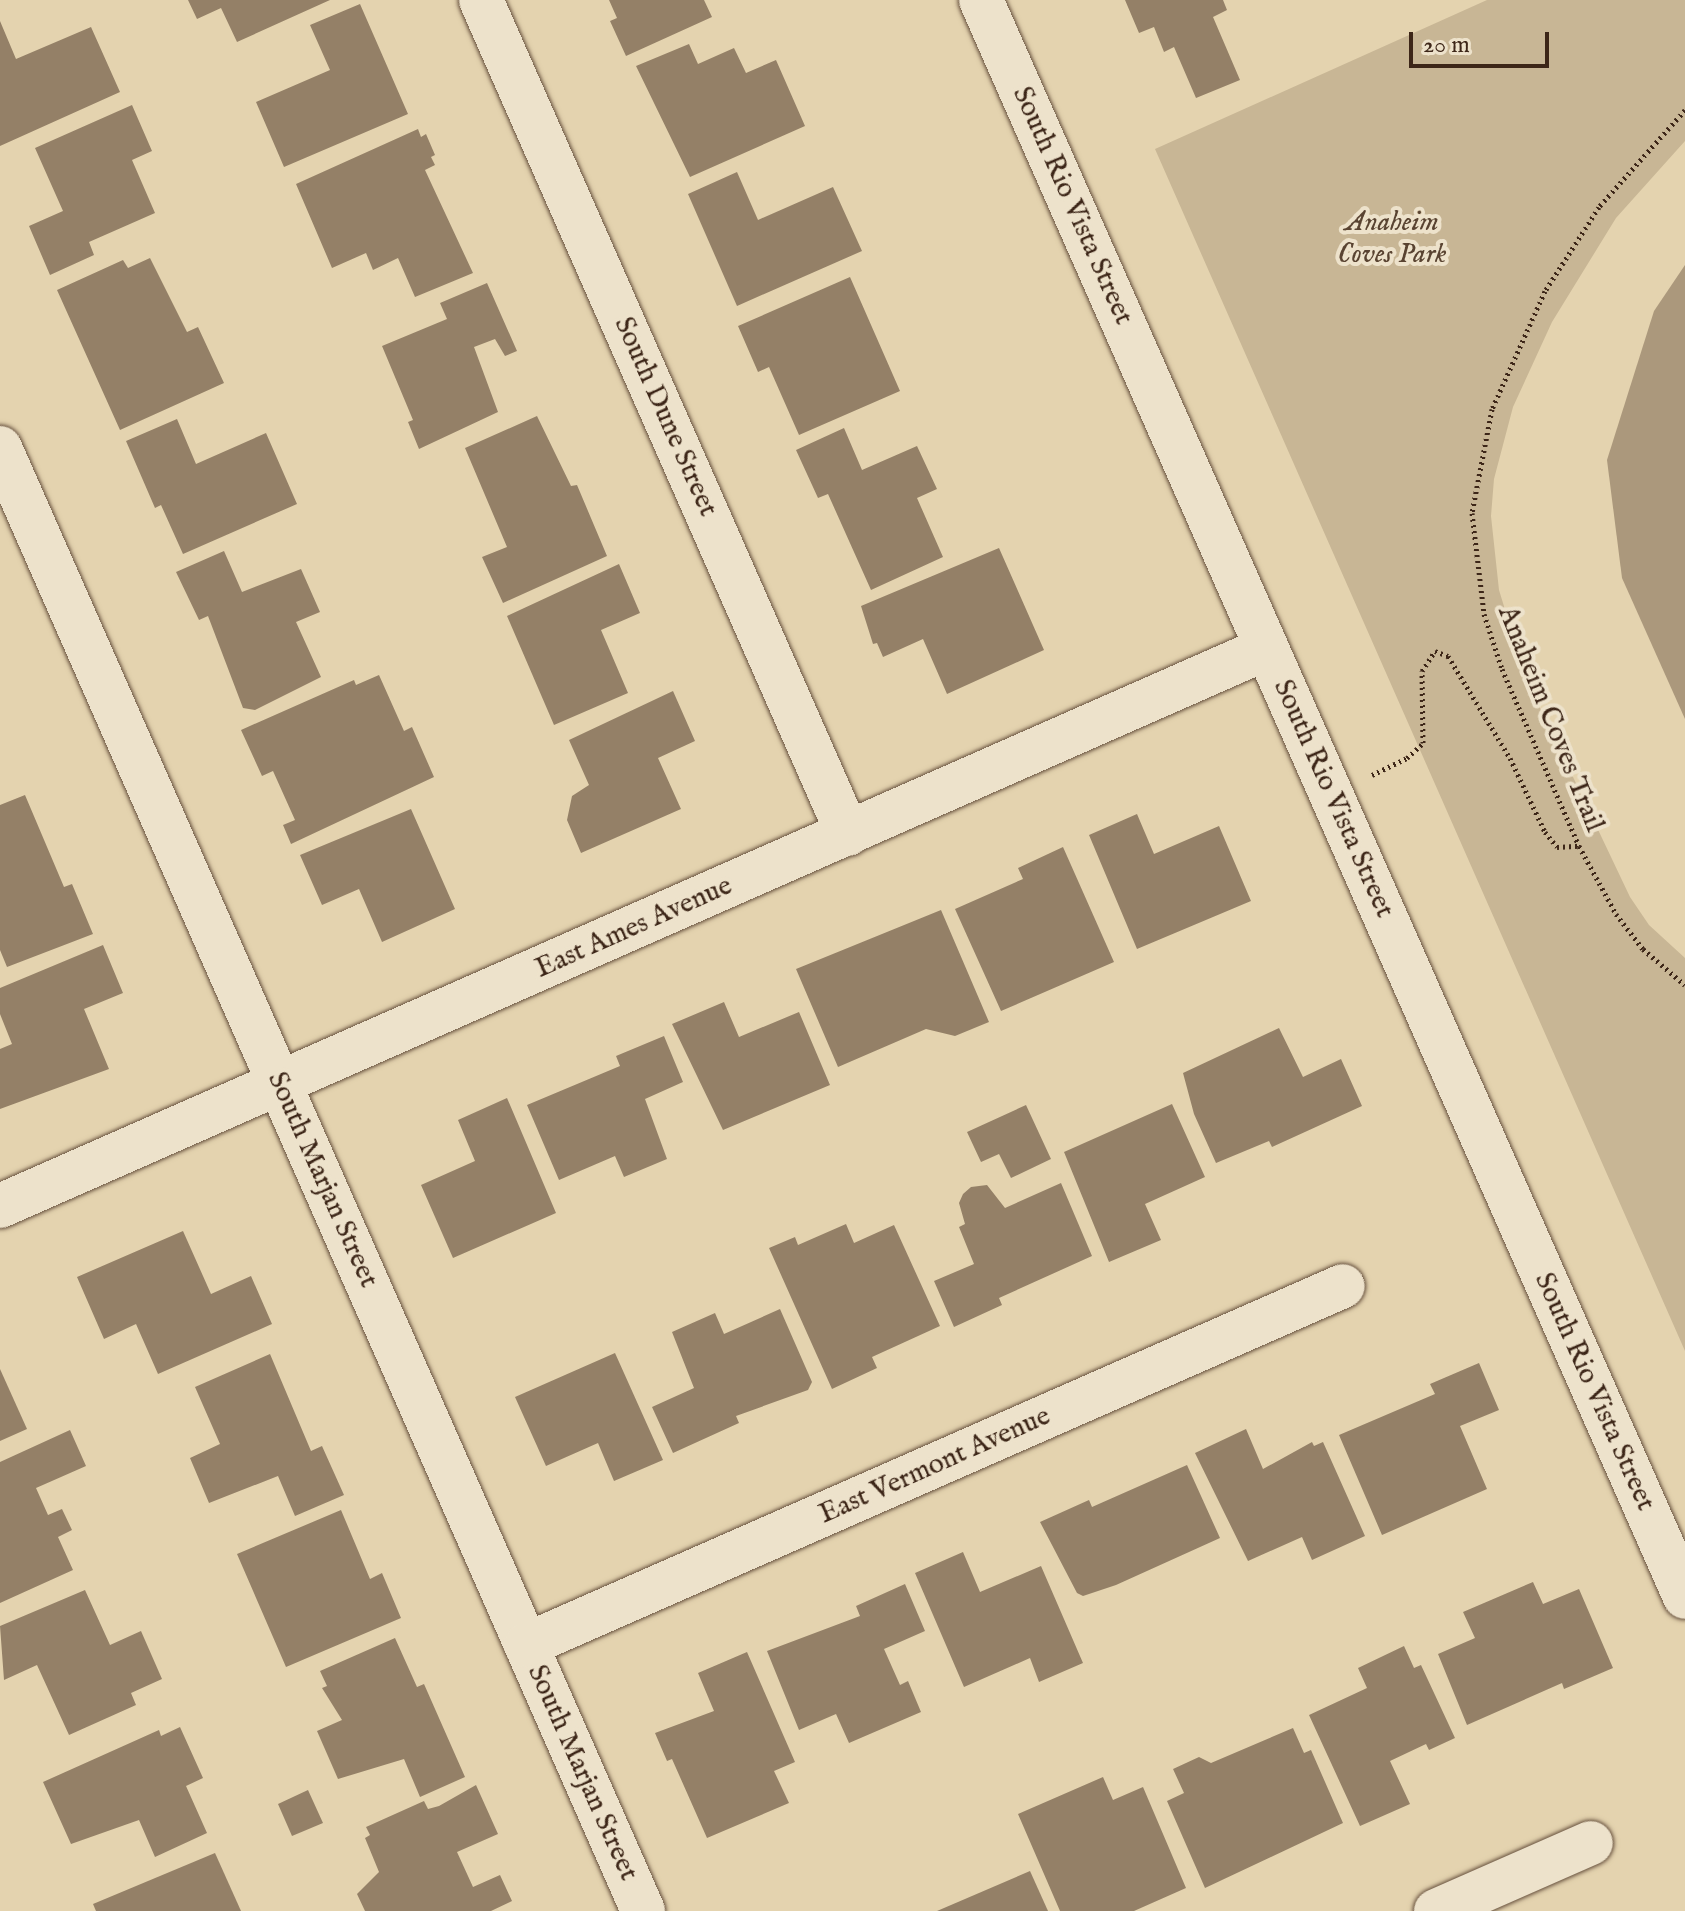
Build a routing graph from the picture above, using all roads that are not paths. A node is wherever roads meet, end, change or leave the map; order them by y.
1 (481, 0) edge
2 (981, 0) edge
3 (0, 448) edge
4 (1267, 648) junction
5 (848, 834) junction
6 (279, 1084) junction
7 (0, 1206) edge
8 (1343, 1286) dead end
9 (1685, 1597) edge
10 (526, 1645) junction
11 (1591, 1843) dead end
12 (643, 1911) edge
13 (1436, 1911) edge

1 - 5 street, South Dune Street
2 - 4 street, South Rio Vista Street
3 - 6 street, South Marjan Street
4 - 5 street, East Ames Avenue
4 - 9 street, South Rio Vista Street
5 - 6 street, East Ames Avenue
6 - 7 street, East Ames Avenue
6 - 10 street, South Marjan Street
8 - 10 street, East Vermont Avenue
10 - 12 street, South Marjan Street
11 - 13 street

